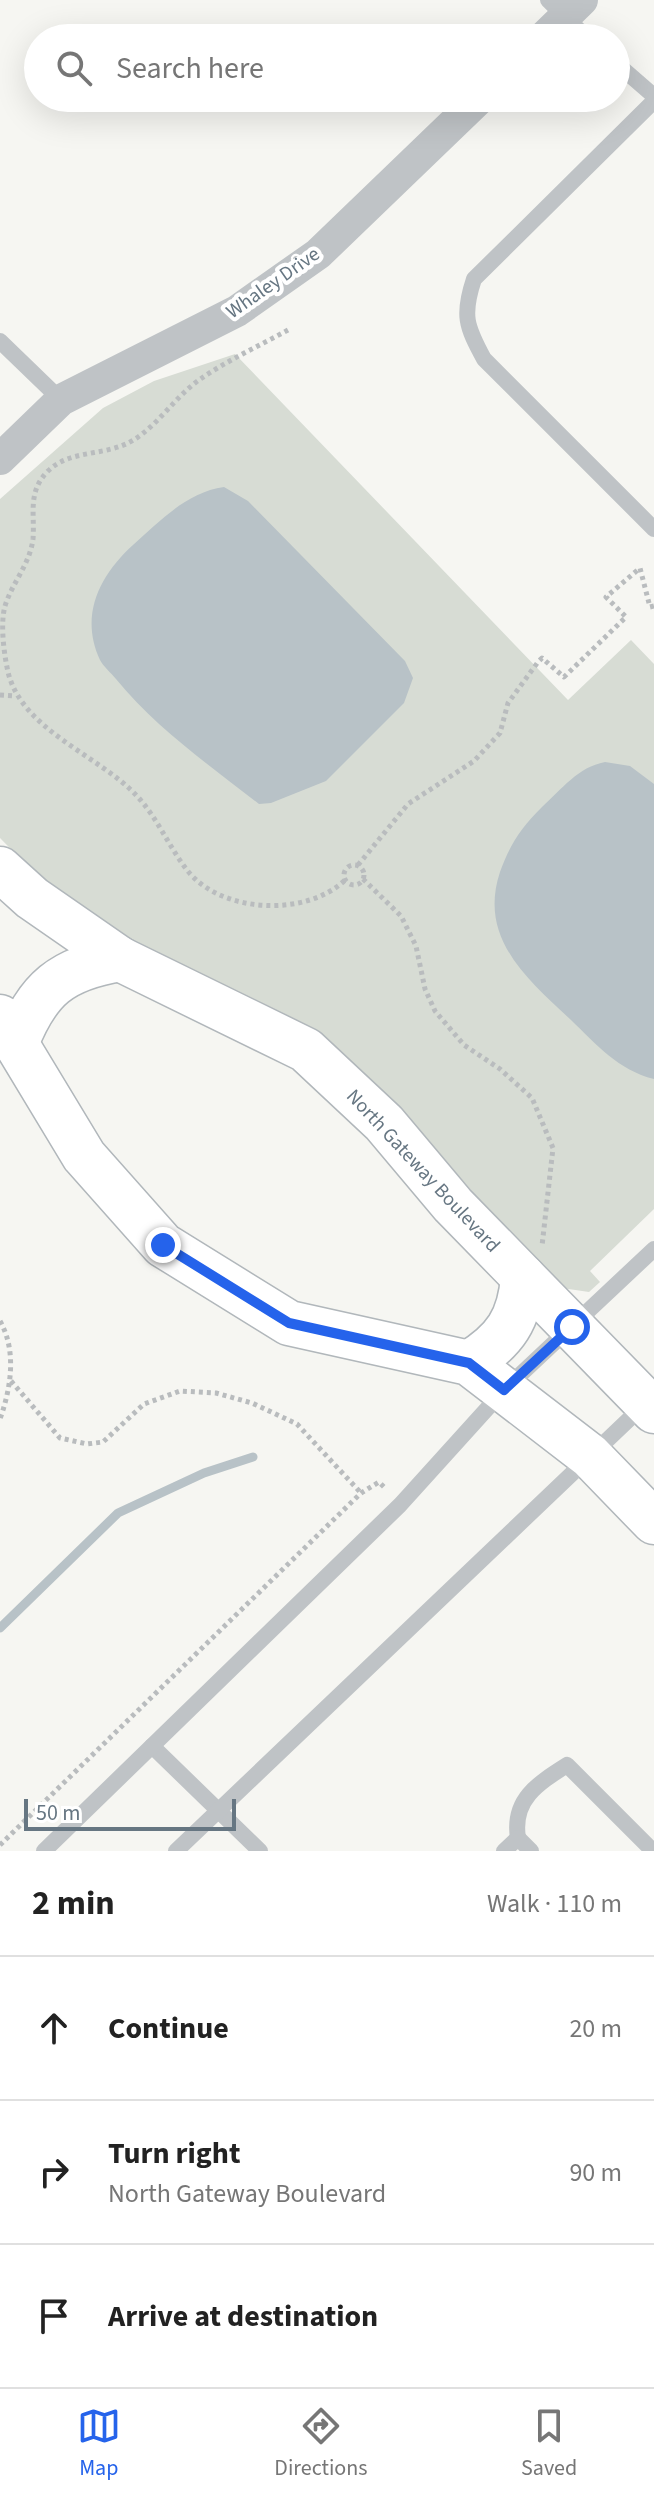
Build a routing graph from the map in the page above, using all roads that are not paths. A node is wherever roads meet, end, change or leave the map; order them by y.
1 (630, 76) edge
2 (654, 99) edge
3 (465, 112) edge
4 (0, 341) edge
5 (61, 400) junction
6 (0, 459) edge
7 (654, 529) edge
8 (0, 869) edge
9 (120, 959) junction
10 (8, 1031) edge
11 (654, 1249) edge
12 (534, 1264) junction
13 (572, 1327) junction
14 (469, 1363) junction
15 (504, 1390) junction
16 (651, 1403) edge
17 (590, 1456) junction
18 (654, 1522) edge
19 (152, 1746) junction
20 (219, 1809) junction
21 (518, 1838) junction
22 (44, 1851) edge
23 (176, 1851) edge
24 (260, 1851) edge
25 (504, 1851) edge
26 (531, 1851) edge
27 (653, 1851) edge

1 - 2 lane
2 - 7 lane
3 - 5 street, Whaley Drive
4 - 5 lane
5 - 6 street, Whaley Drive
8 - 9 main road, North Gateway Boulevard
9 - 10 main road
9 - 12 main road, North Gateway Boulevard
10 - 14 main road
11 - 13 lane
12 - 13 main road, North Gateway Boulevard
12 - 14 main road
13 - 15 lane
13 - 16 main road, North Gateway Boulevard
14 - 15 main road
15 - 17 main road
15 - 19 lane
16 - 17 lane
17 - 18 main road
17 - 20 lane
19 - 20 lane
19 - 22 lane
20 - 23 lane
20 - 24 lane
21 - 25 lane
21 - 26 lane
21 - 27 lane

